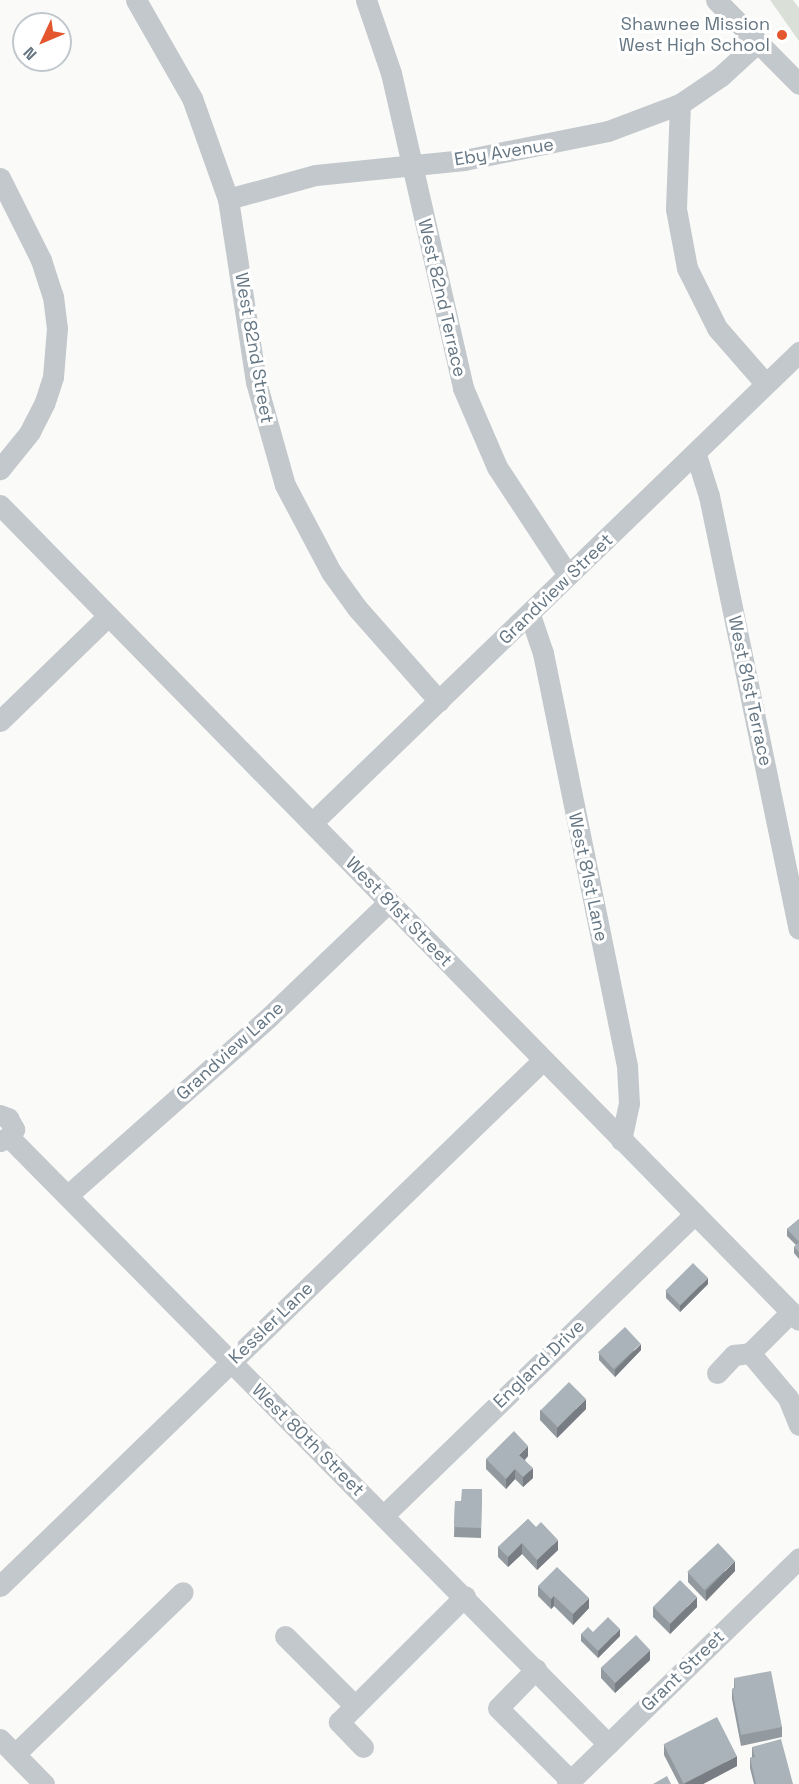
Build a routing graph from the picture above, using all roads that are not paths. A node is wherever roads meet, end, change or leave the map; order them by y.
1 (136, 0) edge
2 (366, 0) edge
3 (716, 0) edge
4 (756, 43) junction
5 (799, 84) edge
6 (680, 104) junction
7 (411, 165) junction
8 (0, 178) edge
9 (228, 199) junction
10 (799, 352) edge
11 (765, 383) junction
12 (696, 454) junction
13 (0, 469) edge
14 (0, 505) edge
15 (568, 575) junction
16 (530, 615) junction
17 (108, 616) junction
18 (439, 701) junction
19 (0, 721) edge
20 (312, 824) junction
21 (388, 903) junction
22 (799, 929) edge
23 (543, 1060) junction
24 (0, 1115) edge
25 (5, 1139) edge
26 (621, 1140) junction
27 (69, 1195) junction
28 (695, 1214) junction
29 (795, 1316) edge
30 (750, 1353) junction
31 (230, 1362) junction
32 (717, 1373) dead end
33 (799, 1425) edge
34 (384, 1515) junction
35 (799, 1558) edge
36 (0, 1586) edge
37 (183, 1592) dead end
38 (465, 1596) junction
39 (285, 1636) dead end
40 (536, 1669) junction
41 (355, 1706) junction
42 (608, 1744) junction
43 (7, 1746) edge
44 (363, 1747) dead end
45 (568, 1782) edge
46 (44, 1784) edge

1 - 9 street, West 82nd Street
2 - 7 street, West 82nd Terrace
3 - 4 street
4 - 5 street
4 - 6 street, Eby Avenue
6 - 7 street, Eby Avenue
6 - 11 street
7 - 9 street, Eby Avenue
7 - 15 street, West 82nd Terrace
8 - 13 street
9 - 18 street, West 82nd Street
10 - 11 street, Grandview Street
11 - 12 street, Grandview Street
12 - 15 street, Grandview Street
12 - 22 street, West 81st Terrace
14 - 17 street, West 81st Street
15 - 16 street, Grandview Street
16 - 18 street, Grandview Street
16 - 26 street, West 81st Lane
17 - 19 street
17 - 20 street, West 81st Street
18 - 20 street, Grandview Street
20 - 21 street, West 81st Street
21 - 23 street, West 81st Street
21 - 27 street, Grandview Lane
23 - 26 street, West 81st Street
23 - 31 street, Kessler Lane
24 - 25 street
25 - 27 street, West 80th Street
26 - 28 street, West 81st Street
27 - 31 street, West 80th Street
28 - 29 street, West 81st Street
28 - 34 street, England Drive
29 - 30 street
30 - 32 street
30 - 33 street
31 - 34 street, West 80th Street
31 - 36 street, Kessler Lane
34 - 38 street, West 80th Street
35 - 42 street, Grant Street
37 - 43 street
38 - 40 street, West 80th Street
38 - 41 street
39 - 41 street
40 - 42 street, West 80th Street
40 - 45 street
41 - 44 street
42 - 45 street, Grant Street
43 - 46 street

